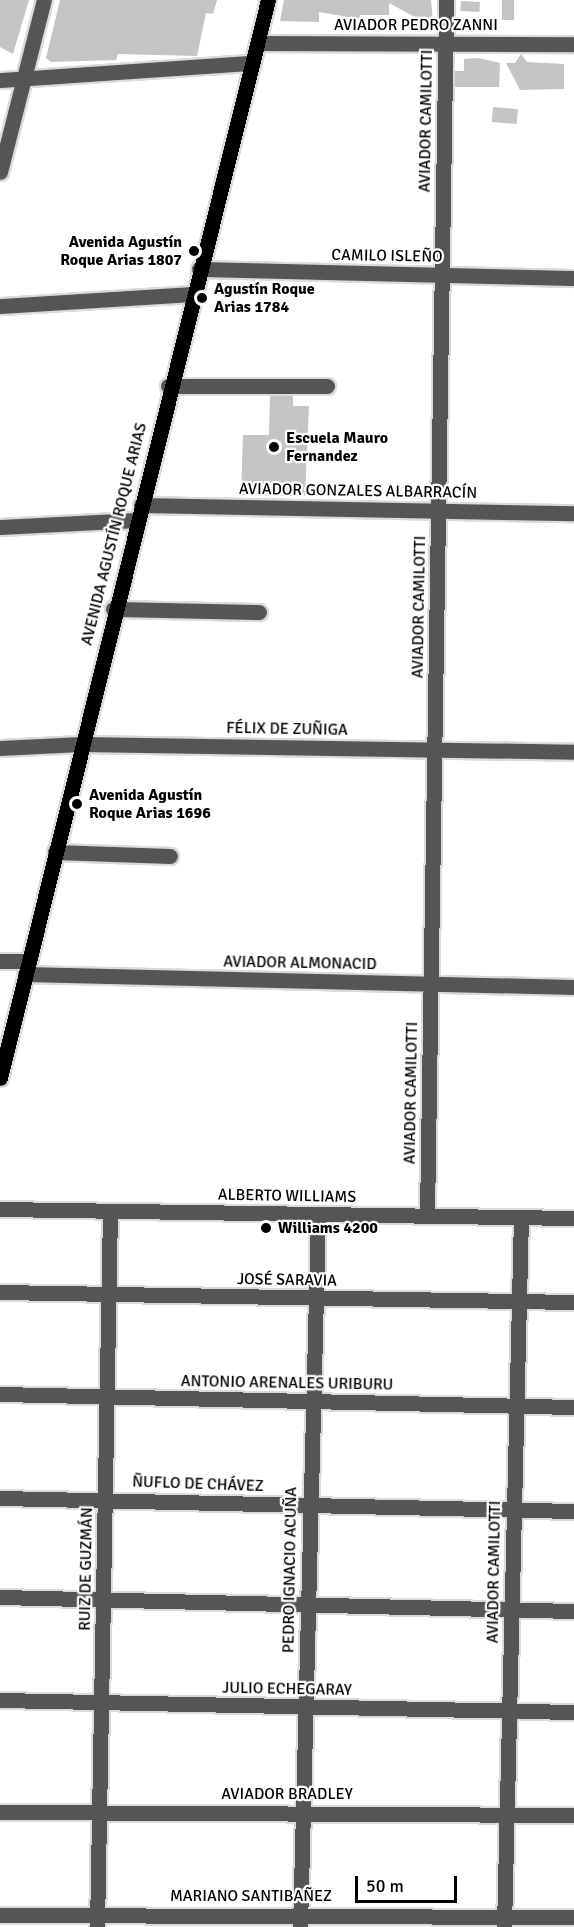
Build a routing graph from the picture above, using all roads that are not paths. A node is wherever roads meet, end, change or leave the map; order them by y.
1 (44, 0) edge
2 (268, 0) edge
3 (446, 0) edge
4 (258, 43) junction
5 (445, 43) junction
6 (574, 44) edge
7 (252, 63) junction
8 (24, 78) junction
9 (0, 80) edge
10 (0, 172) edge
11 (200, 269) junction
12 (441, 275) junction
13 (574, 278) edge
14 (193, 294) junction
15 (0, 306) edge
16 (168, 386) junction
17 (327, 386) dead end
18 (141, 505) junction
19 (438, 510) junction
20 (574, 513) edge
21 (137, 520) junction
22 (0, 527) edge
23 (113, 609) junction
24 (260, 612) dead end
25 (81, 744) junction
26 (0, 748) edge
27 (435, 749) junction
28 (574, 752) edge
29 (55, 852) junction
30 (170, 856) dead end
31 (0, 961) edge
32 (27, 968) junction
33 (430, 984) junction
34 (574, 987) edge
35 (0, 1078) edge
36 (0, 1209) edge
37 (110, 1212) junction
38 (318, 1214) junction
39 (427, 1215) junction
40 (521, 1217) junction
41 (574, 1218) edge
42 (0, 1292) edge
43 (109, 1295) junction
44 (316, 1298) junction
45 (519, 1301) junction
46 (574, 1302) edge
47 (0, 1394) edge
48 (108, 1398) junction
49 (312, 1402) junction
50 (516, 1406) junction
51 (574, 1407) edge
52 (0, 1498) edge
53 (105, 1500) junction
54 (310, 1506) junction
55 (513, 1509) junction
56 (574, 1511) edge
57 (0, 1597) edge
58 (103, 1600) junction
59 (307, 1604) junction
60 (511, 1610) junction
61 (574, 1611) edge
62 (0, 1700) edge
63 (101, 1703) junction
64 (305, 1708) junction
65 (509, 1711) junction
66 (574, 1712) edge
67 (303, 1811) junction
68 (0, 1812) edge
69 (99, 1813) junction
70 (506, 1814) junction
71 (574, 1815) edge
72 (0, 1915) edge
73 (574, 1917) edge
74 (300, 1920) edge
75 (98, 1921) edge
76 (504, 1921) edge

1 - 8 street
2 - 4 main road, AVENIDA AGUSTÍN ROQUE ARIAS
3 - 5 street, AVIADOR CAMILOTTI
4 - 5 street, AVIADOR PEDRO ZANNI
4 - 7 main road, AVENIDA AGUSTÍN ROQUE ARIAS
5 - 6 street, AVIADOR PEDRO ZANNI
5 - 12 street, AVIADOR CAMILOTTI
7 - 8 street
7 - 11 main road, AVENIDA AGUSTÍN ROQUE ARIAS
8 - 9 street
8 - 10 street
11 - 12 street, CAMILO ISLEÑO
11 - 14 main road, AVENIDA AGUSTÍN ROQUE ARIAS
12 - 13 street, CAMILO ISLEÑO
12 - 19 street, AVIADOR CAMILOTTI
14 - 15 street
14 - 16 main road, AVENIDA AGUSTÍN ROQUE ARIAS
16 - 17 street
16 - 18 main road, AVENIDA AGUSTÍN ROQUE ARIAS
18 - 19 street, AVIADOR GONZALES ALBARRACÍN
18 - 21 main road, AVENIDA AGUSTÍN ROQUE ARIAS
19 - 20 street, AVIADOR GONZALES ALBARRACÍN
19 - 27 street, AVIADOR CAMILOTTI
21 - 22 street
21 - 23 main road, AVENIDA AGUSTÍN ROQUE ARIAS
23 - 24 street
23 - 25 main road, AVENIDA AGUSTÍN ROQUE ARIAS
25 - 26 street, FÉLIX DE ZUÑIGA
25 - 27 street, FÉLIX DE ZUÑIGA
25 - 29 main road, AVENIDA AGUSTÍN ROQUE ARIAS
27 - 28 street, FÉLIX DE ZUÑIGA
27 - 33 street, AVIADOR CAMILOTTI
29 - 30 street
29 - 32 main road, AVENIDA AGUSTÍN ROQUE ARIAS
31 - 32 street, AVIADOR ALMONACID
32 - 33 street, AVIADOR ALMONACID
32 - 35 main road, AVENIDA AGUSTÍN ROQUE ARIAS
33 - 34 street, AVIADOR ALMONACID
33 - 39 street, AVIADOR CAMILOTTI
36 - 37 street, ALBERTO WILLIAMS
37 - 38 street, ALBERTO WILLIAMS
37 - 43 street, RUIZ DE GUZMÁN
38 - 39 street, ALBERTO WILLIAMS
38 - 44 street, PEDRO IGNACIO ACUÑA
39 - 40 street, ALBERTO WILLIAMS
40 - 41 street, ALBERTO WILLIAMS
40 - 45 street, AVIADOR CAMILOTTI
42 - 43 street, JOSÉ SARAVIA
43 - 44 street, JOSÉ SARAVIA
43 - 48 street, RUIZ DE GUZMÁN
44 - 45 street, JOSÉ SARAVIA
44 - 49 street, PEDRO IGNACIO ACUÑA
45 - 46 street, JOSÉ SARAVIA
45 - 50 street, AVIADOR CAMILOTTI
47 - 48 street, ANTONIO ARENALES URIBURU
48 - 49 street, ANTONIO ARENALES URIBURU
48 - 53 street, RUIZ DE GUZMÁN
49 - 50 street, ANTONIO ARENALES URIBURU
49 - 54 street, PEDRO IGNACIO ACUÑA
50 - 51 street, ANTONIO ARENALES URIBURU
50 - 55 street, AVIADOR CAMILOTTI
52 - 53 street, ÑUFLO DE CHÁVEZ
53 - 54 street, ÑUFLO DE CHÁVEZ
53 - 58 street, RUIZ DE GUZMÁN
54 - 55 street, ÑUFLO DE CHÁVEZ
54 - 59 street, PEDRO IGNACIO ACUÑA
55 - 56 street, ÑUFLO DE CHÁVEZ
55 - 60 street, AVIADOR CAMILOTTI
57 - 58 street
58 - 59 street
58 - 63 street, RUIZ DE GUZMÁN
59 - 60 street
59 - 64 street, PEDRO IGNACIO ACUÑA
60 - 61 street
60 - 65 street, AVIADOR CAMILOTTI
62 - 63 street, JULIO ECHEGARAY
63 - 64 street, JULIO ECHEGARAY
63 - 69 street, RUIZ DE GUZMÁN
64 - 65 street, JULIO ECHEGARAY
64 - 67 street, PEDRO IGNACIO ACUÑA
65 - 66 street, JULIO ECHEGARAY
65 - 70 street, AVIADOR CAMILOTTI
67 - 69 street, AVIADOR BRADLEY
67 - 70 street, AVIADOR BRADLEY
67 - 74 street, PEDRO IGNACIO ACUÑA
68 - 69 street, AVIADOR BRADLEY
69 - 75 street, RUIZ DE GUZMÁN
70 - 71 street, AVIADOR BRADLEY
70 - 76 street, AVIADOR CAMILOTTI
72 - 75 street, MARIANO SANTIBAÑEZ
73 - 76 street, MARIANO SANTIBAÑEZ
74 - 75 street, MARIANO SANTIBAÑEZ
74 - 76 street, MARIANO SANTIBAÑEZ

